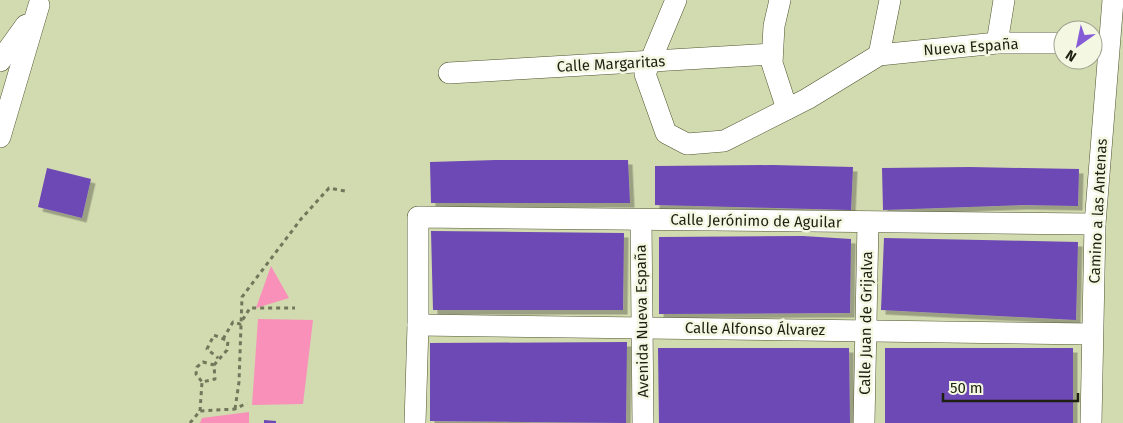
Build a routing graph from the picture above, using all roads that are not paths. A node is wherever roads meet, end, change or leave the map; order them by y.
1 (676, 0) edge
2 (780, 0) edge
3 (890, 0) edge
4 (1004, 0) edge
5 (1113, 0) edge
6 (40, 3) edge
7 (1103, 36) edge
8 (997, 43) junction
9 (1053, 43) edge
10 (772, 54) junction
11 (879, 55) junction
12 (0, 61) edge
13 (650, 62) junction
14 (1100, 70) edge
15 (449, 73) dead end
16 (787, 109) junction
17 (0, 137) edge
18 (641, 220) junction
19 (868, 222) junction
20 (1095, 224) junction
21 (418, 325) junction
22 (642, 328) junction
23 (866, 331) junction
24 (1092, 334) junction
25 (415, 423) edge
26 (643, 423) edge
27 (864, 423) edge
28 (1091, 423) edge

1 - 13 street
2 - 10 street
3 - 11 street
4 - 8 street
5 - 7 street, Camino a las Antenas
6 - 12 street
6 - 17 street
8 - 9 street, Nueva España
8 - 11 street, Nueva España
10 - 13 street, Calle Margaritas
10 - 16 street
11 - 16 street
13 - 15 street, Calle Margaritas
13 - 16 street
14 - 20 street, Camino a las Antenas
18 - 19 street, Calle Jerónimo de Aguilar
18 - 21 street, Calle Jerónimo de Aguilar
18 - 22 street, Avenida Nueva España
19 - 20 street, Calle Jerónimo de Aguilar
19 - 23 street, Calle Juan de Grijalva
20 - 24 street, Camino a las Antenas
21 - 22 street, Calle Alfonso Álvarez
21 - 25 street
22 - 23 street, Calle Alfonso Álvarez
22 - 26 street, Avenida Nueva España
23 - 24 street, Calle Alfonso Álvarez
23 - 27 street, Calle Juan de Grijalva
24 - 28 street, Camino a las Antenas

